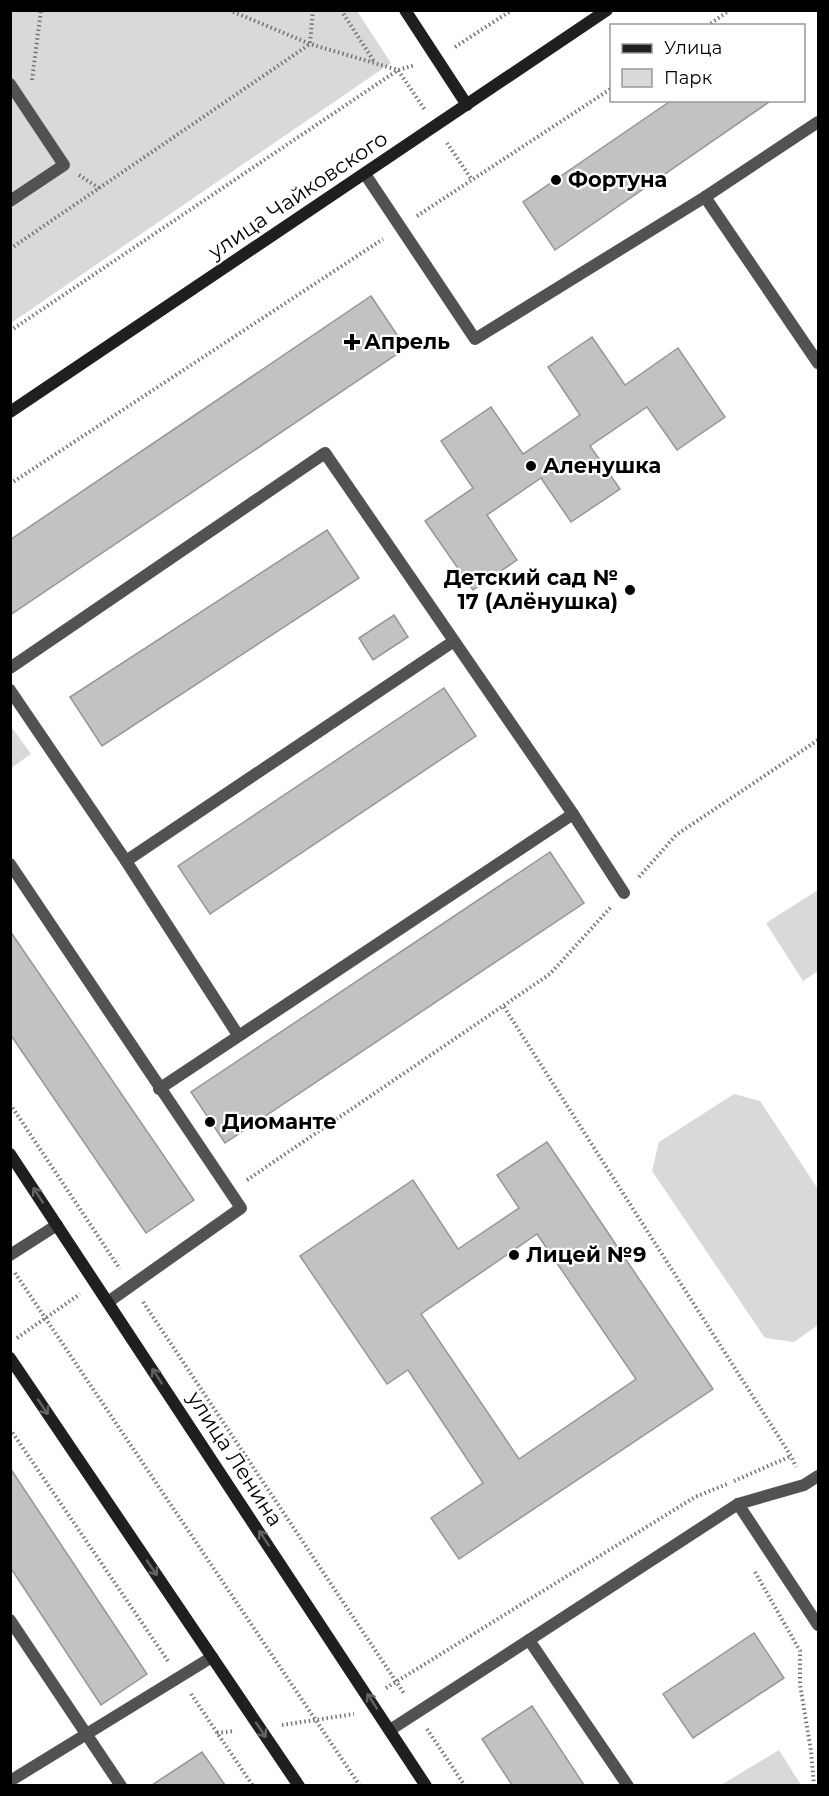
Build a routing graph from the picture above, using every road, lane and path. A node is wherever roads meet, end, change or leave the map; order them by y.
1 (41, 10) edge
2 (229, 10) edge
3 (313, 10) edge
4 (341, 10) edge
5 (405, 10) edge
6 (512, 10) edge
7 (607, 10) edge
8 (730, 10) edge
9 (710, 24) edge
10 (309, 44) junction
11 (437, 59) junction
12 (376, 63) junction
13 (399, 70) junction
14 (10, 84) edge
15 (610, 89) edge
16 (467, 105) junction
17 (28, 111) junction
18 (819, 122) edge
19 (365, 174) junction
20 (705, 197) junction
21 (10, 201) edge
22 (400, 227) junction
23 (10, 249) edge
24 (10, 330) edge
25 (819, 363) edge
26 (10, 412) edge
27 (10, 484) edge
28 (454, 641) junction
29 (10, 668) edge
30 (10, 690) edge
31 (819, 740) edge
32 (573, 814) junction
33 (126, 861) junction
34 (10, 864) edge
35 (624, 893) junction
36 (504, 1007) junction
37 (238, 1035) junction
38 (159, 1089) junction
39 (10, 1104) edge
40 (10, 1154) edge
41 (229, 1192) junction
42 (57, 1225) junction
43 (10, 1255) edge
44 (128, 1261) dead end
45 (10, 1266) edge
46 (119, 1267) junction
47 (95, 1283) junction
48 (131, 1285) junction
49 (108, 1302) junction
50 (46, 1318) junction
51 (10, 1342) edge
52 (10, 1358) edge
53 (10, 1429) edge
54 (791, 1456) junction
55 (819, 1476) edge
56 (804, 1484) junction
57 (738, 1504) junction
58 (750, 1563) dead end
59 (10, 1620) edge
60 (819, 1625) edge
61 (529, 1640) junction
62 (212, 1657) junction
63 (179, 1677) junction
64 (370, 1698) junction
65 (378, 1710) junction
66 (317, 1721) junction
67 (423, 1723) dead end
68 (260, 1728) junction
69 (390, 1730) junction
70 (87, 1733) junction
71 (217, 1733) junction
72 (10, 1781) edge
73 (117, 1784) edge
74 (253, 1785) edge
75 (299, 1785) edge
76 (360, 1785) edge
77 (426, 1785) edge
78 (465, 1785) edge
79 (628, 1785) edge
80 (814, 1785) edge

1 - 17 path
2 - 10 path
3 - 10 path
4 - 12 path
5 - 11 main road
6 - 11 path
7 - 16 main road, улица Чайковского
8 - 9 path
10 - 12 path
10 - 23 path
11 - 13 path
11 - 16 main road
12 - 13 path
13 - 24 path
14 - 17 street
15 - 22 path
16 - 19 main road, улица Чайковского
17 - 21 street
18 - 20 street
19 - 22 street
19 - 26 main road, улица Чайковского
20 - 22 street
20 - 25 street
22 - 27 path
28 - 29 street
28 - 32 street
28 - 33 street
30 - 33 street
31 - 35 path
32 - 35 street
32 - 37 street
33 - 37 street
34 - 38 street
35 - 36 path
36 - 41 path
36 - 54 path
37 - 38 street
38 - 41 street
39 - 46 path
42 -> 40 main road, улица Ленина
41 - 48 street
42 - 43 street
42 - 47 main road, улица Ленина
44 - 46 path
45 - 50 path
46 - 47 path
46 - 48 path
47 - 49 main road, улица Ленина
47 - 50 path
48 - 49 street
48 - 65 path
64 -> 49 main road, улица Ленина
50 - 51 path
50 - 66 path
52 -> 62 main road
53 - 63 path
54 - 56 path
54 - 64 path
55 - 56 street
56 - 57 street
57 - 60 street
57 - 61 street
58 - 80 path
59 - 70 street
61 - 69 street
61 - 79 street
62 - 63 street
62 - 68 main road
63 - 70 street
63 - 71 path
65 -> 64 main road, улица Ленина
65 - 66 path
65 - 69 main road, улица Ленина
66 - 68 path
66 - 76 path
67 - 78 path
68 - 71 path
68 -> 75 main road
69 - 77 main road, улица Ленина
70 - 72 street
70 - 73 street
71 - 74 path

